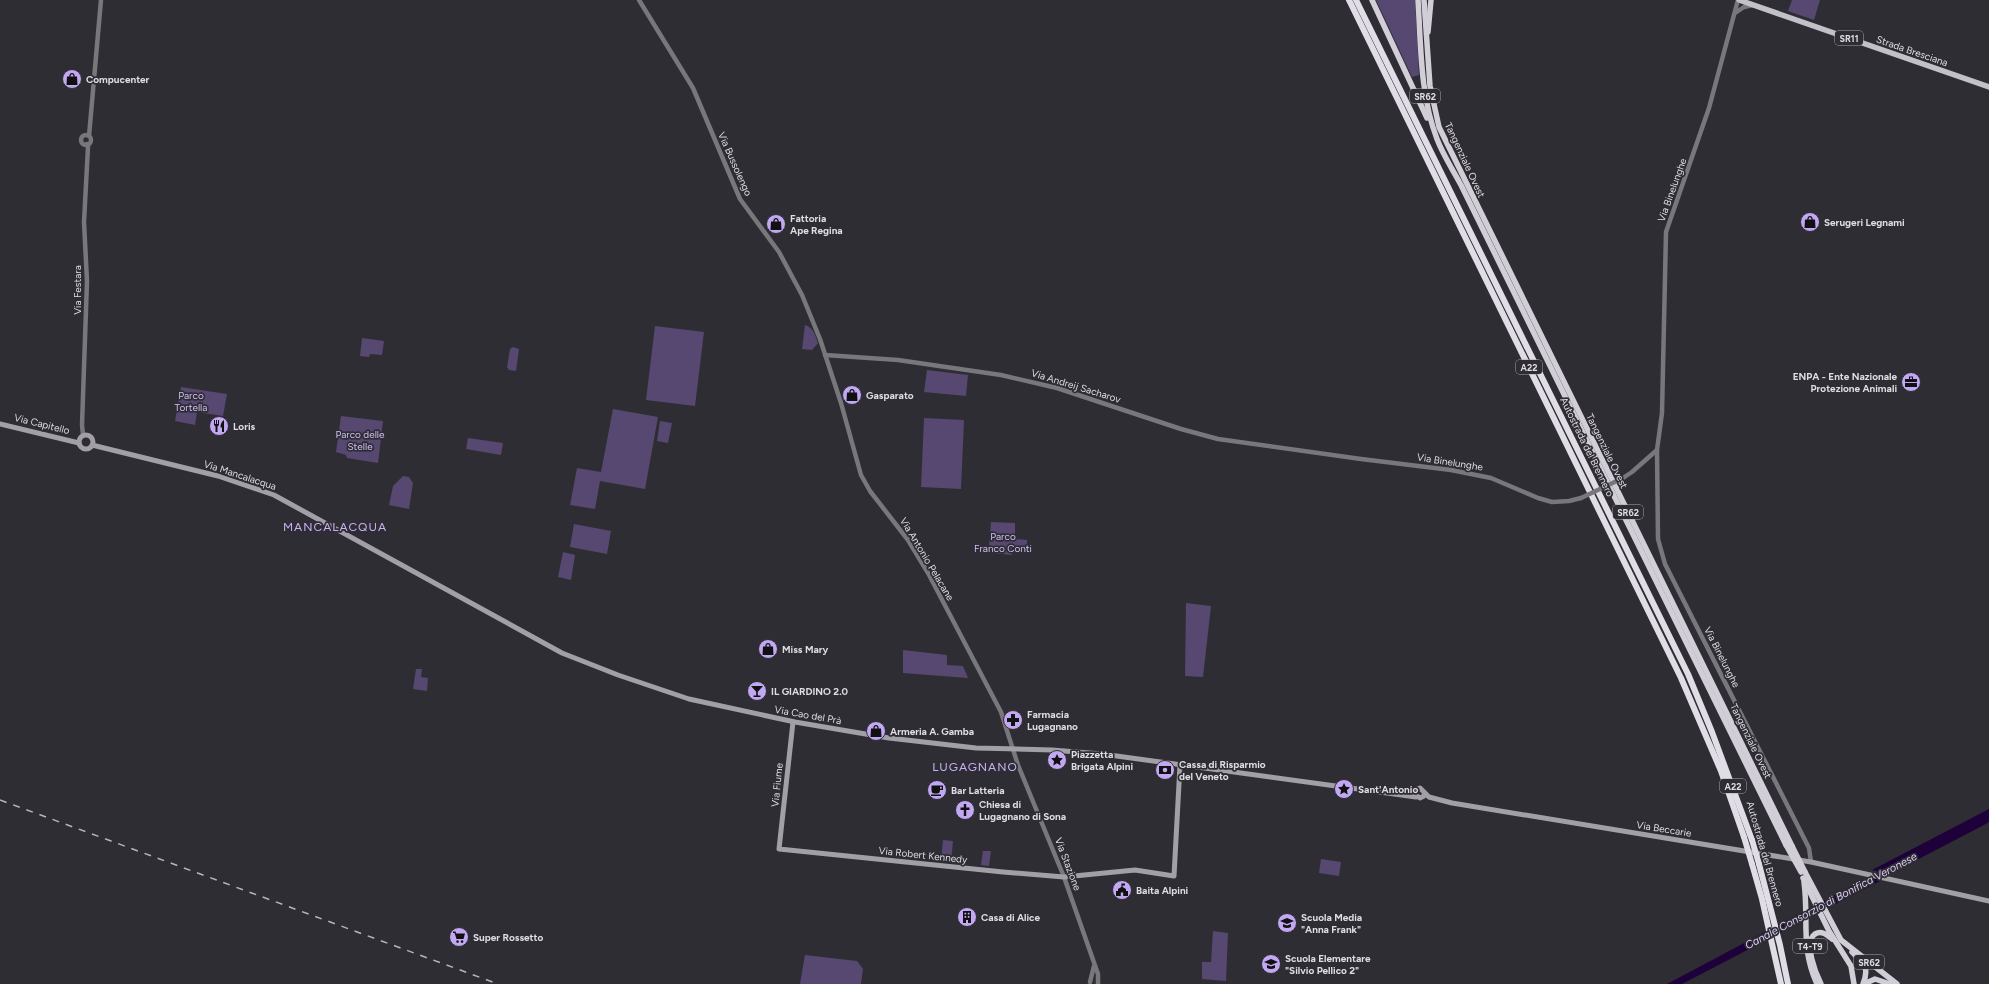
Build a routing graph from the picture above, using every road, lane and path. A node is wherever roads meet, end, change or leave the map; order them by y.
1 (101, 0) edge
2 (639, 0) edge
3 (1349, 0) edge
4 (1356, 0) edge
5 (1372, 0) edge
6 (1418, 0) edge
7 (1424, 0) edge
8 (1431, 0) edge
9 (1739, 0) edge
10 (1754, 5) junction
11 (1735, 13) junction
12 (1426, 44) junction
13 (1989, 87) edge
14 (89, 136) junction
15 (1437, 140) junction
16 (87, 144) junction
17 (825, 355) junction
18 (0, 424) edge
19 (84, 435) junction
20 (79, 443) junction
21 (92, 445) junction
22 (1270, 446) joint
23 (1657, 450) junction
24 (519, 630) joint
25 (793, 722) junction
26 (1013, 748) junction
27 (1180, 764) junction
28 (1425, 793) junction
29 (1417, 796) junction
30 (1452, 803) junction
31 (1789, 846) junction
32 (779, 849) joint
33 (1811, 862) junction
34 (1803, 874) junction
35 (1064, 877) junction
36 (1989, 901) edge
37 (1771, 922) junction
38 (1839, 941) junction
39 (1777, 946) junction
40 (1094, 964) junction
41 (1090, 983) edge
42 (1098, 984) edge
43 (1781, 984) edge
44 (1788, 984) edge
45 (1817, 984) edge
46 (1821, 984) edge
47 (1854, 984) edge
48 (1864, 984) edge
49 (1890, 984) edge
50 (1897, 984) edge

1 - 14 street
2 - 17 street, Via Bussolengo
3 - 37 highway, Autostrada del Brennero / A22, bridge
4 - 37 highway, Autostrada del Brennero / A22, bridge
5 - 15 highway
6 - 15 highway, Tangenziale Ovest / SR62
7 - 12 highway, Tangenziale Ovest / SR62
8 - 12 highway
9 - 10 main road, Strada Bresciana / SR11
9 - 11 street, Via Binelunghe
10 - 11 street
10 - 13 main road, Strada Bresciana / SR11
11 - 23 street, Via Binelunghe
12 - 31 highway, Tangenziale Ovest / SR62
14 - 16 street
14 - 16 street
15 - 31 highway, Tangenziale Ovest / SR62
16 - 19 street, Via Festara
17 - 22 street, Via Andreij Sacharov
17 - 26 street, Via Antonio Pelacane
18 - 20 main road, Via Capitello
19 - 20 main road
19 - 21 main road
20 - 21 main road
21 - 24 main road, Via Mancalacqua
22 - 23 street, Via Binelunghe, bridge
23 - 33 street, Via Binelunghe
24 - 25 main road, Via Cao del Prà
25 - 26 main road, Via Cao del Prà
25 - 32 main road, Via Fiume
26 - 27 main road, Via Cao del Prà
26 - 35 street, Via Stazione
27 - 29 main road, Via Cao del Prà
27 - 35 main road, Via Robert Kennedy
28 - 29 main road
28 - 29 main road
28 - 30 main road
29 - 30 main road
30 - 33 main road, Via Beccarie
31 - 34 highway, Tangenziale Ovest / SR62, bridge
32 - 35 main road, Via Robert Kennedy
33 - 36 main road, Via Beccarie
34 - 38 highway, Tangenziale Ovest / SR62
34 - 45 highway, Tangenziale Ovest / SR62
35 - 40 street, Via Stazione
37 - 39 highway, Autostrada del Brennero / A22
38 - 46 highway, T4-T9
38 - 47 highway
38 - 48 highway
38 - 50 highway, Tangenziale Ovest / SR62
39 - 43 highway, Autostrada del Brennero / A22
39 - 44 highway, Autostrada del Brennero / A22
40 - 41 street, Via Stazione
40 - 42 street, Via Stazione
41 - 42 street, Via Stazione
48 - 49 highway

